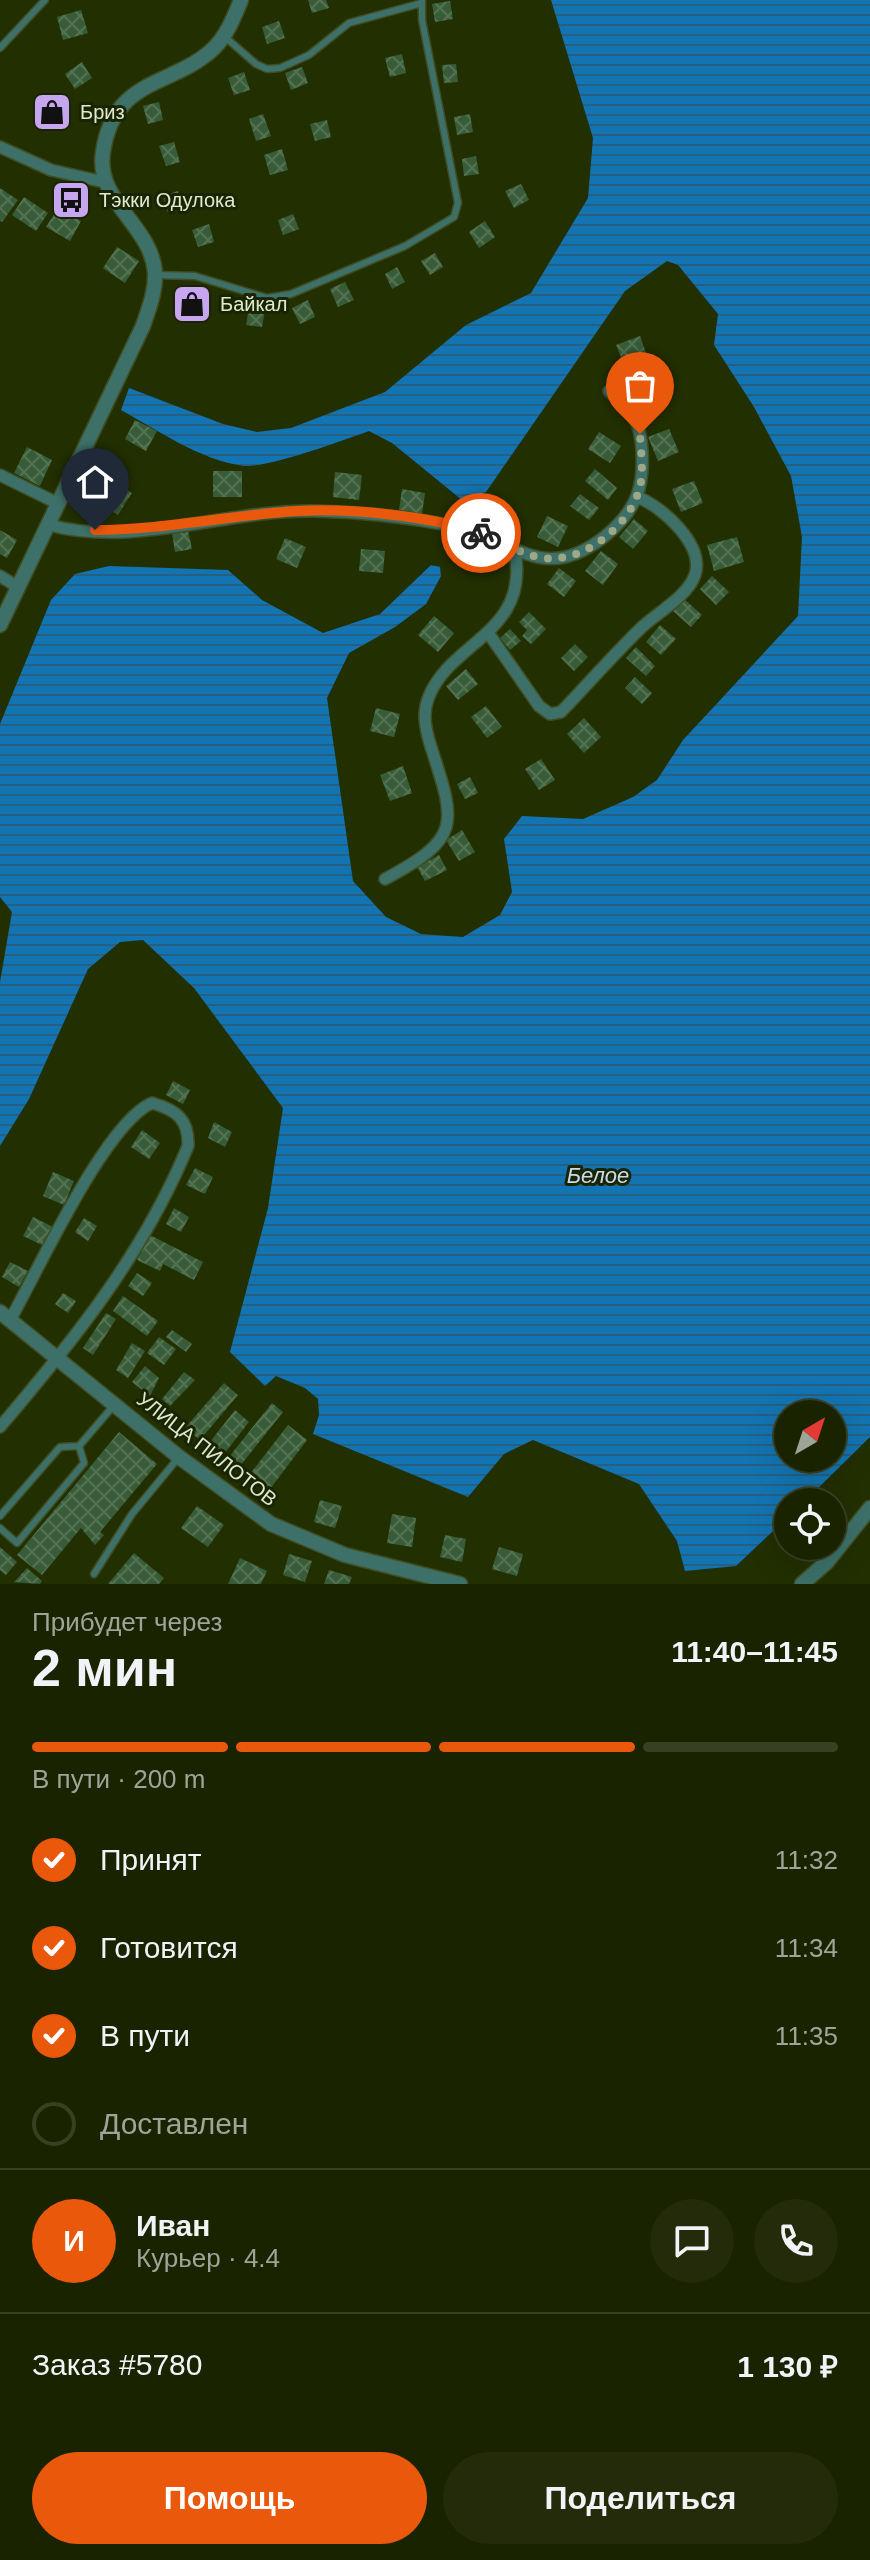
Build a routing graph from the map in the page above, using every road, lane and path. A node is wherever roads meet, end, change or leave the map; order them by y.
1 (45, 0) edge
2 (241, 0) edge
3 (422, 2) edge
4 (224, 36) junction
5 (0, 48) edge
6 (0, 147) edge
7 (104, 182) junction
8 (155, 275) junction
9 (609, 391) dead end
10 (0, 475) edge
11 (637, 497) junction
12 (59, 504) junction
13 (49, 525) junction
14 (515, 552) junction
15 (0, 576) edge
16 (18, 587) junction
17 (0, 625) edge
18 (489, 634) junction
19 (385, 879) dead end
20 (5, 1316) edge
21 (59, 1358) junction
22 (115, 1404) junction
23 (0, 1427) edge
24 (79, 1446) junction
25 (179, 1457) junction
26 (870, 1508) edge
27 (0, 1516) edge
28 (0, 1528) edge
29 (94, 1574) dead end
30 (460, 1584) edge
31 (802, 1584) edge

1 - 5 lane
2 - 4 street
3 - 4 lane
3 - 8 lane
4 - 7 street
6 - 7 street
7 - 8 street
8 - 12 street
9 - 11 street
10 - 12 street
11 - 14 street
11 - 18 street
12 - 13 street
13 - 14 street
13 - 16 street
14 - 18 street
15 - 16 street
16 - 17 street
18 - 19 street
20 - 21 street, УЛИЦА ПИЛОТОВ
20 - 21 street
21 - 22 street, УЛИЦА ПИЛОТОВ
21 - 23 street
22 - 24 lane
22 - 25 street, УЛИЦА ПИЛОТОВ
24 - 27 lane
24 - 28 lane
25 - 29 lane
25 - 30 street, УЛИЦА ПИЛОТОВ
26 - 31 street

